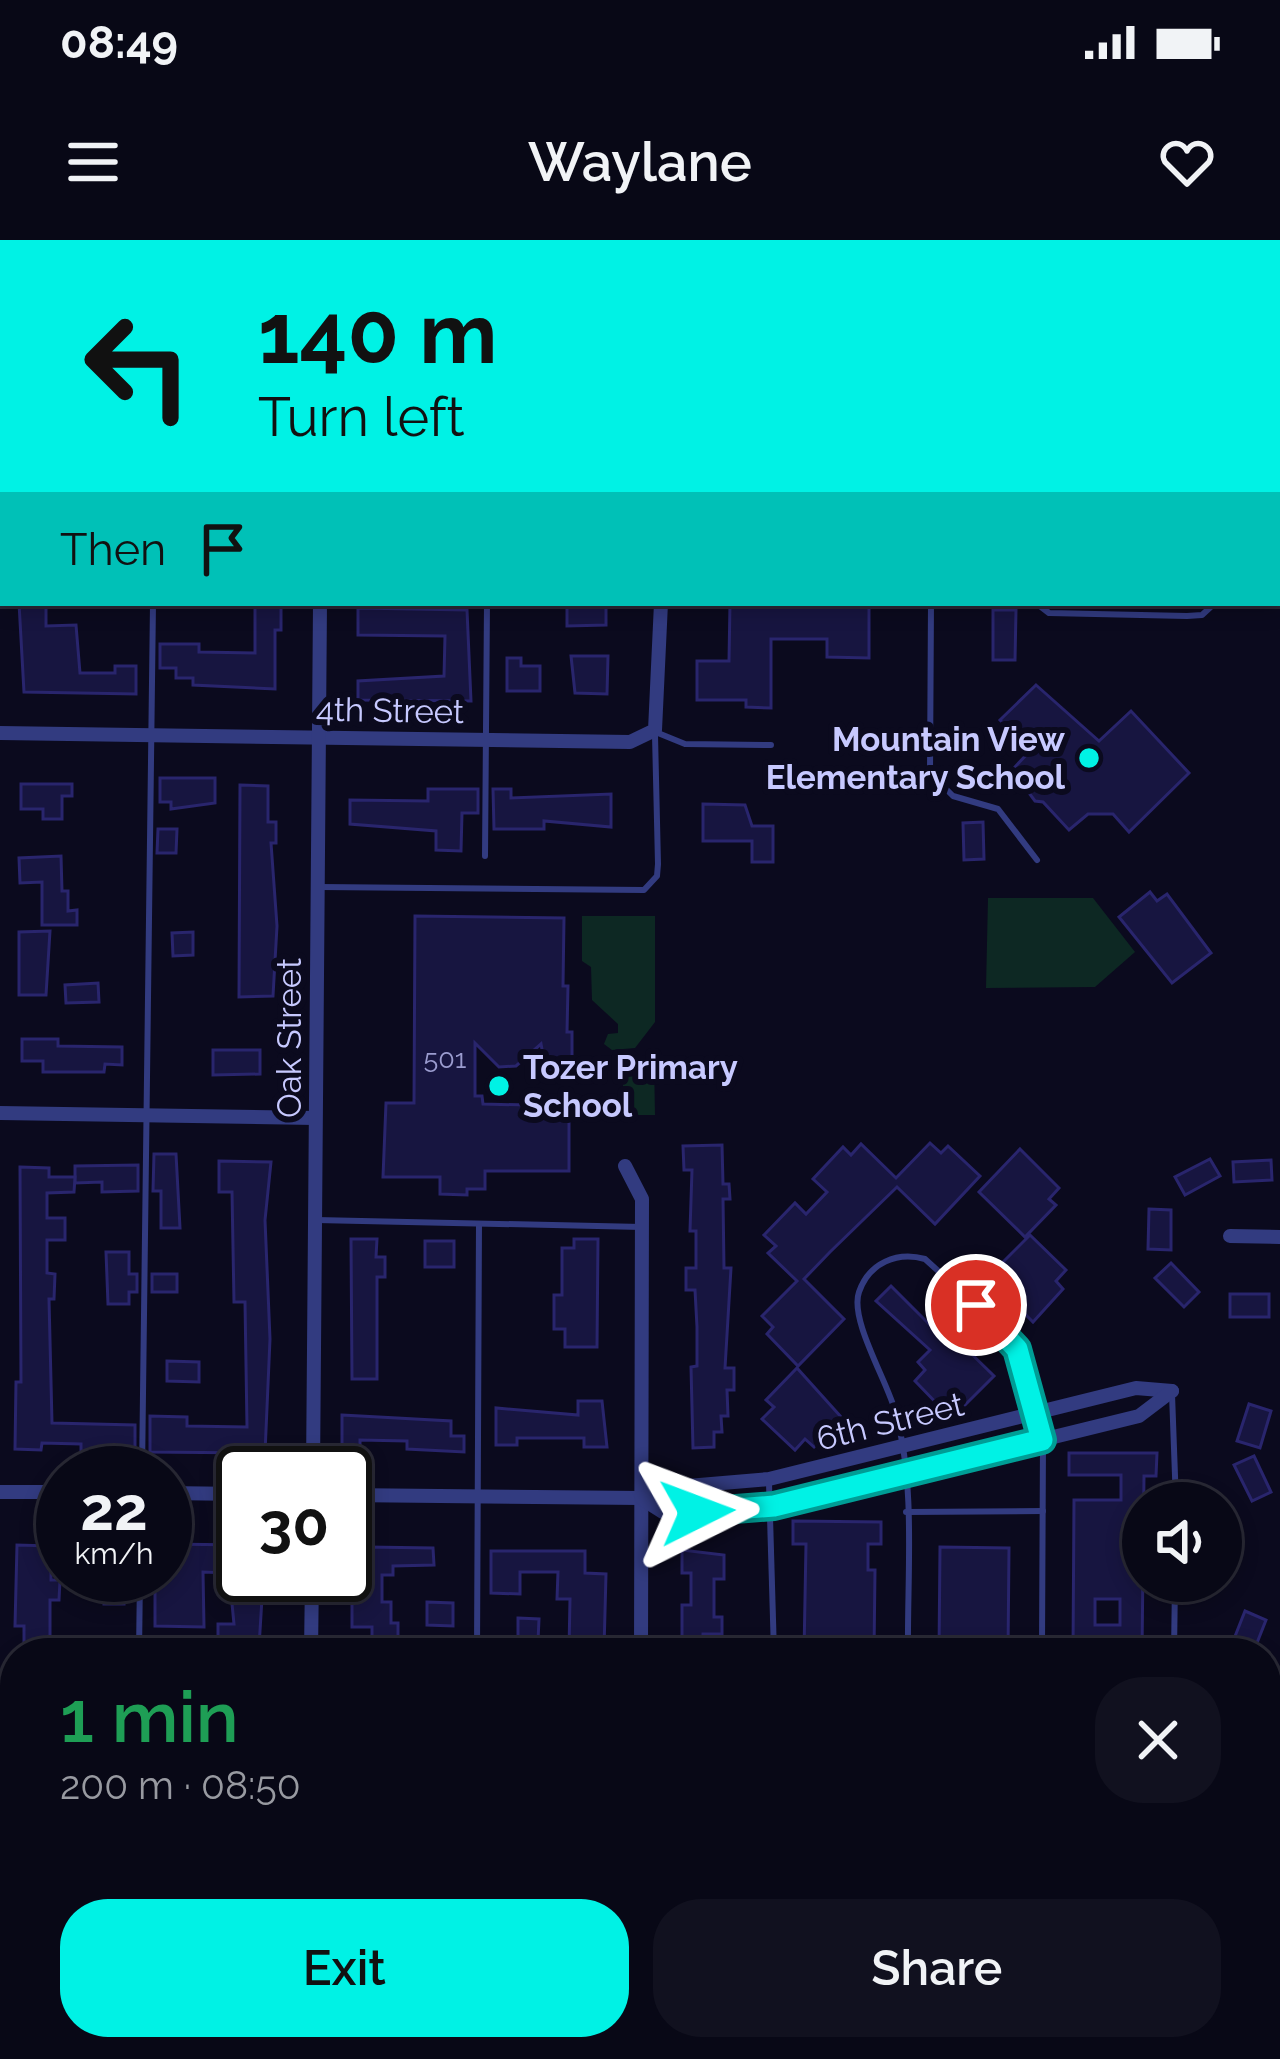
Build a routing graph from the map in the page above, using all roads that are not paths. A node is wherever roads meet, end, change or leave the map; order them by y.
1 (153, 606) edge
2 (320, 606) edge
3 (488, 606) edge
4 (661, 606) edge
5 (931, 606) edge
6 (1040, 606) edge
7 (1212, 606) edge
8 (655, 730) junction
9 (0, 733) edge
10 (151, 735) junction
11 (319, 736) junction
12 (486, 738) junction
13 (771, 745) dead end
14 (485, 856) dead end
15 (1036, 860) dead end
16 (316, 887) junction
17 (0, 1113) edge
18 (146, 1114) junction
19 (315, 1118) junction
20 (625, 1166) dead end
21 (316, 1220) junction
22 (479, 1223) junction
23 (642, 1227) junction
24 (1230, 1236) dead end
25 (1280, 1237) edge
26 (1172, 1391) junction
27 (1036, 1413) junction
28 (1042, 1440) junction
29 (142, 1446) edge
30 (313, 1446) edge
31 (901, 1447) junction
32 (903, 1474) junction
33 (769, 1479) junction
34 (1175, 1482) edge
35 (0, 1492) edge
36 (36, 1492) edge
37 (372, 1496) edge
38 (479, 1497) junction
39 (641, 1498) junction
40 (774, 1506) junction
41 (1043, 1511) junction
42 (905, 1512) junction
43 (140, 1602) edge
44 (312, 1602) edge
45 (1175, 1602) edge
46 (139, 1638) edge
47 (311, 1638) edge
48 (477, 1638) edge
49 (641, 1638) edge
50 (774, 1638) edge
51 (908, 1638) edge
52 (1042, 1638) edge
53 (1174, 1638) edge

1 - 10 lane
2 - 11 street, Oak Street
3 - 12 lane
4 - 8 street
5 - 15 lane
6 - 7 lane
8 - 12 street, 4th Street
8 - 13 lane, 4th Street
8 - 16 lane
9 - 10 street, 4th Street
10 - 11 street, 4th Street
10 - 18 lane
11 - 12 street, 4th Street
11 - 16 street, Oak Street
12 - 14 lane
16 - 19 street, Oak Street
17 - 18 street
18 - 19 street
18 - 29 lane
19 - 21 street, Oak Street
20 - 23 street
21 - 22 lane
21 - 30 street, Oak Street
22 - 23 lane
22 - 38 lane
23 - 39 street
24 - 25 street
26 - 27 street, 6th Street
26 - 28 street, 6th Street
26 - 34 lane
27 - 28 lane
27 - 31 street, 6th Street
27 - 31 lane
28 - 32 street, 6th Street
28 - 41 lane
31 - 32 lane
31 - 33 street, 6th Street
32 - 40 street, 6th Street
32 - 42 lane
33 - 39 street, 6th Street
33 - 40 lane
35 - 36 street
37 - 38 street, 6th Street
38 - 39 street, 6th Street
38 - 48 lane
39 - 40 street, 6th Street
39 - 49 street
40 - 50 lane
41 - 42 lane
41 - 52 lane
42 - 51 lane
43 - 46 lane
44 - 47 street
45 - 53 lane

